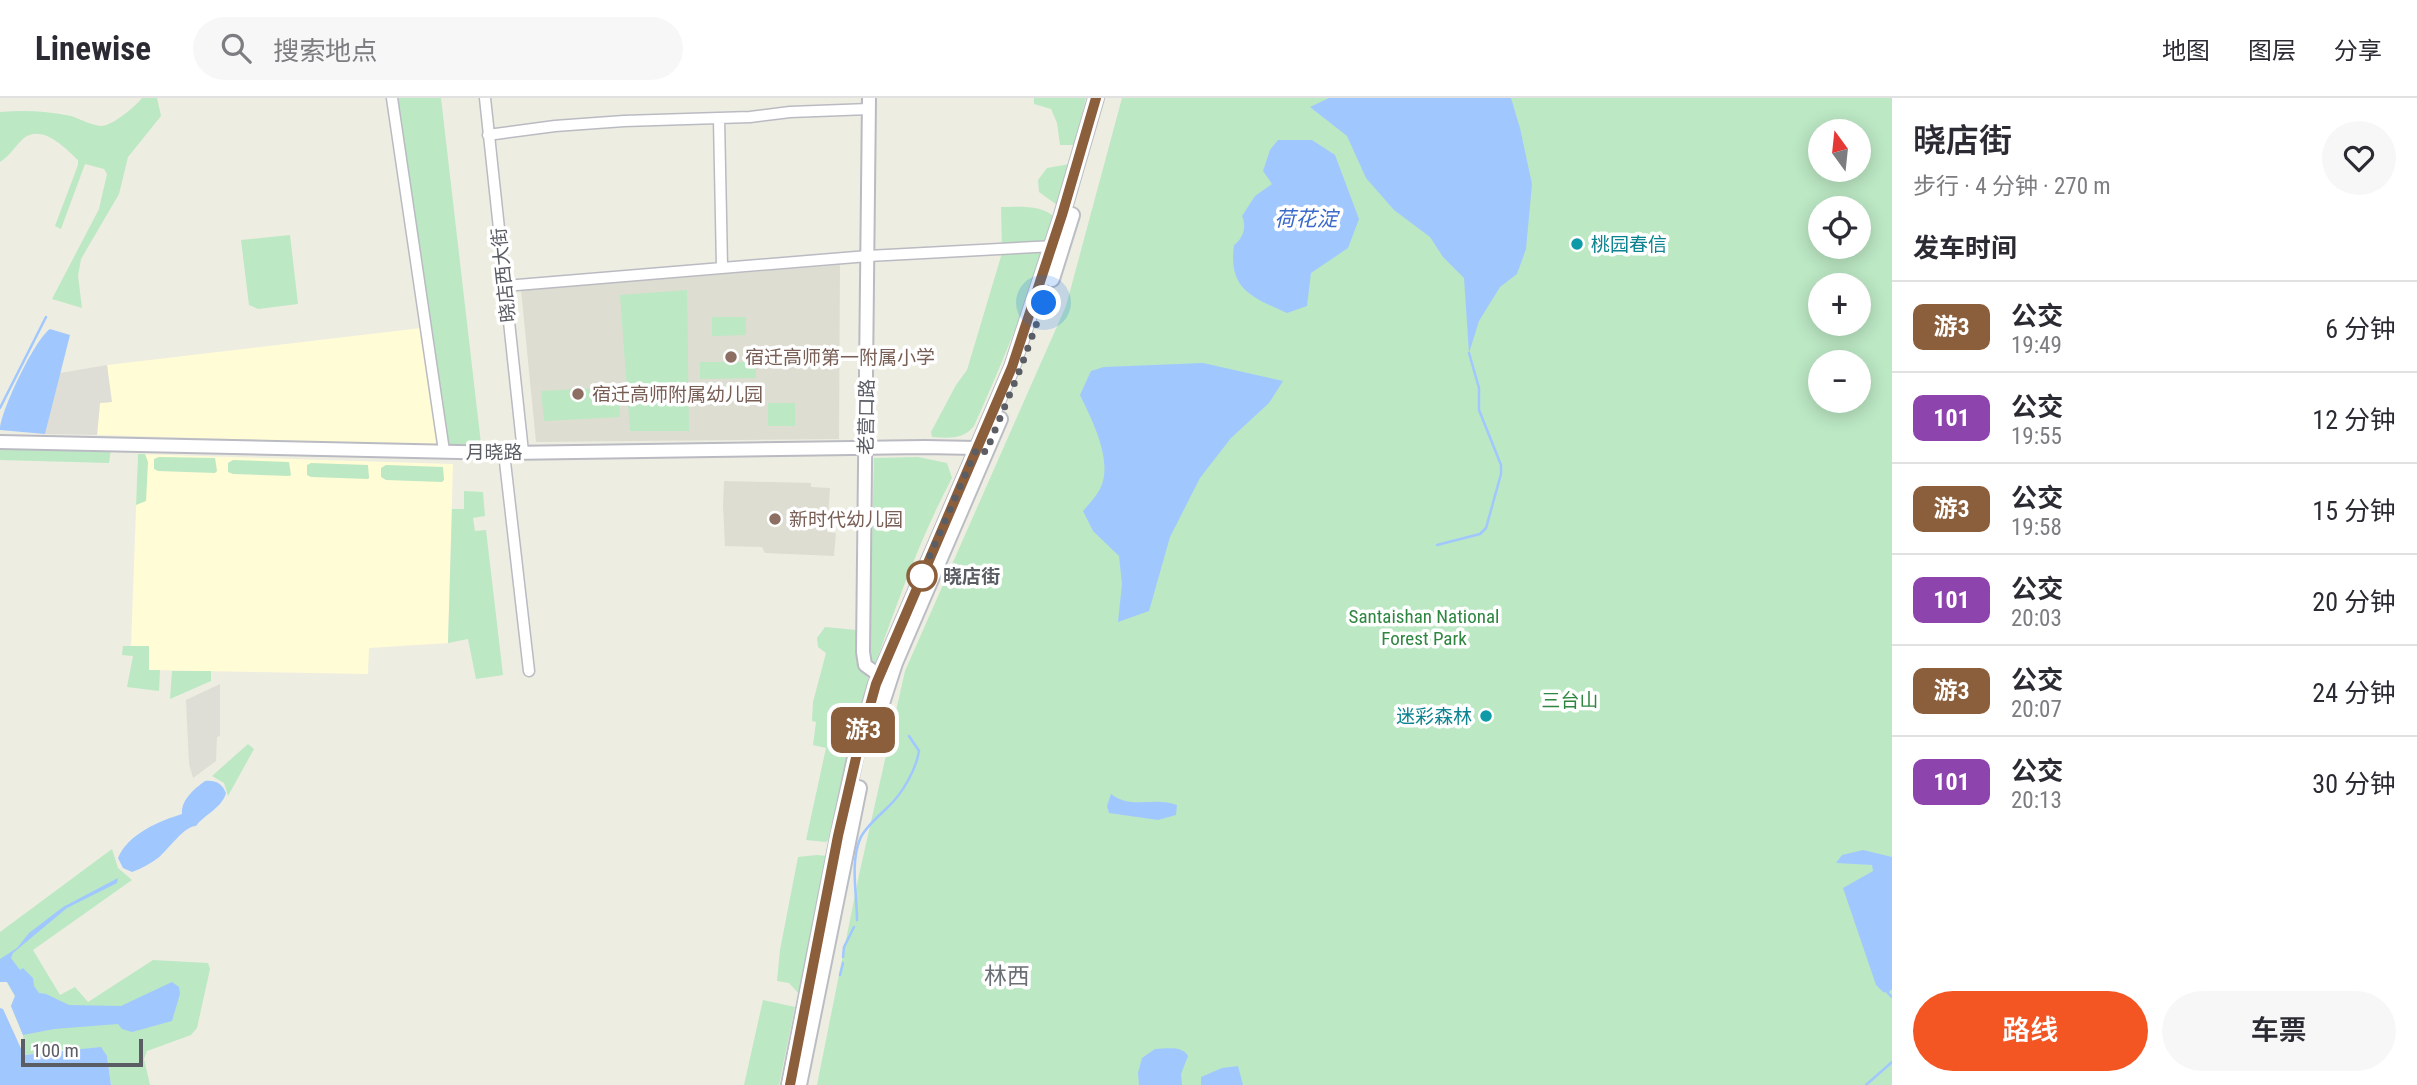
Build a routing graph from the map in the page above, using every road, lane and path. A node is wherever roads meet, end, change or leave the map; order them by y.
1 (392, 98) edge
2 (485, 98) edge
3 (1096, 98) edge
4 (1104, 98) edge
5 (869, 103) edge
6 (719, 118) junction
7 (488, 135) junction
8 (1058, 245) junction
9 (868, 256) junction
10 (722, 267) junction
11 (504, 286) junction
12 (0, 442) edge
13 (865, 449) junction
14 (982, 450) junction
15 (444, 452) junction
16 (523, 452) junction
17 (503, 453) junction
18 (529, 671) dead end
19 (885, 677) junction
20 (789, 1085) edge
21 (799, 1085) edge

1 - 15 street
2 - 7 street, 晓店西大街
3 - 8 main road
4 - 8 main road
5 - 6 street
5 - 9 street, 老营口路
6 - 7 street
6 - 10 street
7 - 11 street, 晓店西大街
8 - 9 street
8 - 14 main road
9 - 10 street
9 - 13 street, 老营口路
10 - 11 street
11 - 16 street, 晓店西大街
12 - 15 street, 月晓路
13 - 14 street, 月晓路
13 - 16 street, 月晓路
13 - 19 street, 老营口路
14 - 19 main road
15 - 17 street, 月晓路
16 - 17 street, 月晓路
17 - 18 street
19 - 20 main road
19 - 21 main road

